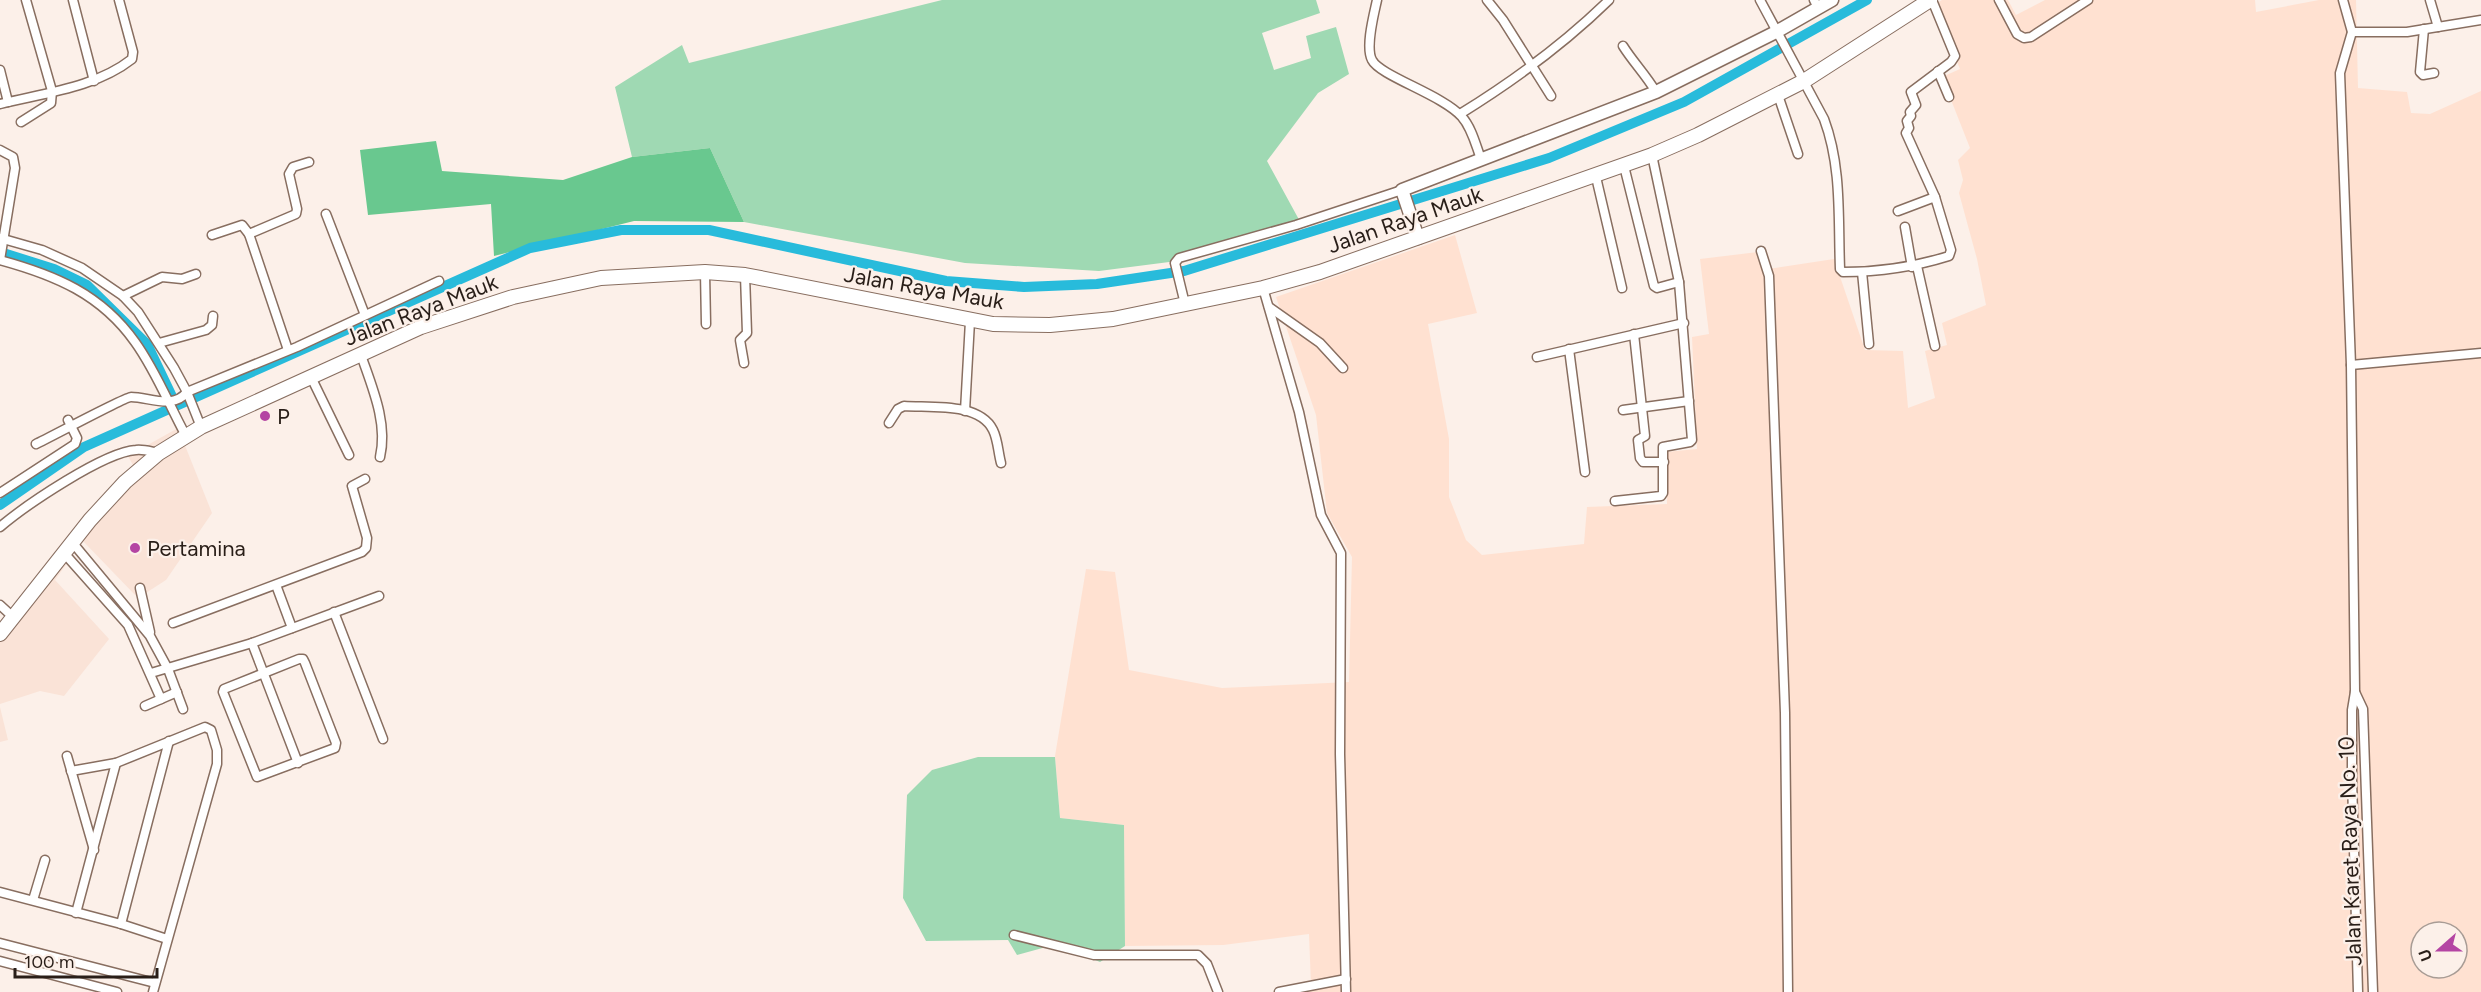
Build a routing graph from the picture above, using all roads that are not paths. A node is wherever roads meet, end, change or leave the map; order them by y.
1 (26, 0) edge
2 (73, 0) edge
3 (119, 0) edge
4 (1377, 0) edge
5 (1487, 0) edge
6 (1609, 0) edge
7 (1760, 0) edge
8 (1832, 0) edge
9 (1931, 0) edge
10 (1999, 0) edge
11 (2088, 0) edge
12 (2343, 0) edge
13 (2430, 0) edge
14 (1816, 4) edge
15 (2481, 20) edge
16 (2438, 27) junction
17 (2424, 29) junction
18 (2352, 32) junction
19 (1778, 34) junction
20 (1623, 46) dead end
21 (1532, 68) junction
22 (0, 70) edge
23 (1938, 71) junction
24 (2434, 72) dead end
25 (1801, 77) junction
26 (94, 81) junction
27 (52, 91) junction
28 (1656, 92) junction
29 (1778, 95) junction
30 (1551, 96) dead end
31 (1949, 97) dead end
32 (4, 103) edge
33 (1461, 114) junction
34 (21, 122) dead end
35 (0, 150) edge
36 (1798, 154) dead end
37 (1652, 155) junction
38 (1481, 159) junction
39 (309, 162) dead end
40 (1624, 166) junction
41 (1596, 177) junction
42 (1403, 194) junction
43 (1935, 197) junction
44 (1898, 211) dead end
45 (326, 214) dead end
46 (1905, 227) dead end
47 (1416, 233) junction
48 (249, 234) junction
49 (212, 236) dead end
50 (3, 239) edge
51 (1761, 251) dead end
52 (1, 259) edge
53 (1915, 267) junction
54 (705, 272) junction
55 (1862, 272) junction
56 (196, 274) dead end
57 (745, 275) junction
58 (439, 281) dead end
59 (1679, 282) junction
60 (1263, 288) junction
61 (1622, 288) dead end
62 (123, 296) junction
63 (1184, 300) junction
64 (1269, 307) junction
65 (365, 315) junction
66 (213, 316) dead end
67 (970, 321) junction
68 (1684, 323) junction
69 (706, 324) dead end
70 (1634, 334) junction
71 (159, 344) junction
72 (1869, 344) dead end
73 (1935, 345) dead end
74 (1569, 349) junction
75 (288, 350) junction
76 (2481, 353) edge
77 (361, 355) junction
78 (1537, 357) dead end
79 (744, 363) dead end
80 (2352, 365) junction
81 (1343, 368) dead end
82 (311, 377) junction
83 (187, 395) junction
84 (1689, 401) junction
85 (171, 403) junction
86 (1642, 407) junction
87 (1623, 410) dead end
88 (965, 411) junction
89 (199, 423) junction
90 (889, 423) dead end
91 (70, 424) junction
92 (183, 430) junction
93 (36, 444) dead end
94 (159, 453) junction
95 (349, 455) dead end
96 (380, 457) dead end
97 (1664, 462) junction
98 (1000, 463) dead end
99 (1584, 472) dead end
100 (365, 479) dead end
101 (0, 493) edge
102 (1615, 501) dead end
103 (0, 527) edge
104 (68, 547) junction
105 (276, 585) junction
106 (140, 588) dead end
107 (379, 596) dead end
108 (0, 605) edge
109 (334, 612) junction
110 (13, 617) junction
111 (132, 622) junction
112 (173, 623) dead end
113 (292, 628) junction
114 (0, 634) edge
115 (150, 636) junction
116 (252, 643) junction
117 (168, 669) junction
118 (151, 673) junction
119 (263, 673) junction
120 (177, 692) junction
121 (2355, 692) junction
122 (161, 699) junction
123 (145, 706) dead end
124 (183, 709) dead end
125 (383, 739) dead end
126 (169, 741) junction
127 (67, 756) dead end
128 (116, 763) junction
129 (298, 763) junction
130 (71, 771) junction
131 (94, 850) junction
132 (45, 860) dead end
133 (0, 892) edge
134 (33, 900) junction
135 (76, 913) junction
136 (121, 924) junction
137 (1014, 935) dead end
138 (167, 939) junction
139 (0, 943) edge
140 (0, 961) edge
141 (1346, 979) junction
142 (154, 988) edge
143 (117, 992) edge
144 (1218, 992) edge
145 (1280, 992) edge
146 (1346, 992) edge
147 (1788, 992) edge
148 (2358, 992) edge
149 (2373, 992) edge

1 - 27 street
2 - 26 street
3 - 26 street
4 - 33 street
5 - 21 street
6 - 21 street
7 - 19 street
8 - 14 street
9 - 23 street
9 - 25 main road, Jalan Raya Mauk
10 - 11 street
12 - 18 street
13 - 16 street
14 - 19 street
15 - 16 street
16 - 17 street
17 - 18 street
17 - 24 street
18 - 80 street
19 - 25 street
19 - 28 street
20 - 28 street
21 - 30 street
21 - 33 street
22 - 32 street
23 - 31 street
23 - 43 street
25 - 29 main road, Jalan Raya Mauk
25 - 55 street
26 - 27 street
27 - 32 street
27 - 34 street
28 - 38 street
29 - 36 street
29 - 37 main road, Jalan Raya Mauk
33 - 38 street
35 - 50 street
37 - 40 main road, Jalan Raya Mauk
37 - 59 street
38 - 42 street
39 - 48 street
40 - 41 main road, Jalan Raya Mauk
40 - 59 street
41 - 47 main road, Jalan Raya Mauk
41 - 61 street
42 - 47 street
42 - 63 street
43 - 44 street
43 - 53 street
45 - 65 street
46 - 53 street
47 - 60 main road, Jalan Raya Mauk
48 - 49 street
48 - 75 street
50 - 52 street
50 - 62 street
51 - 147 street
52 - 85 street
53 - 55 street
53 - 73 street
54 - 57 main road, Jalan Raya Mauk
54 - 69 street
54 - 77 main road, Jalan Raya Mauk
55 - 72 street
56 - 62 street
57 - 67 main road, Jalan Raya Mauk
57 - 79 street
58 - 65 street
59 - 68 street
60 - 63 main road, Jalan Raya Mauk
60 - 64 street
62 - 71 street
63 - 67 main road, Jalan Raya Mauk
64 - 81 street
64 - 141 street
65 - 75 street
66 - 71 street
67 - 88 street
68 - 70 street
68 - 84 street
70 - 74 street
70 - 86 street
71 - 83 street
74 - 78 street
74 - 99 street
75 - 83 street
76 - 80 street
77 - 82 main road, Jalan Raya Mauk
77 - 96 street
80 - 121 street
82 - 89 main road, Jalan Raya Mauk
82 - 95 street
83 - 85 street
83 - 89 street
84 - 86 street
84 - 97 street
85 - 91 street
85 - 92 street
86 - 87 street
86 - 97 street
88 - 90 street
88 - 98 street
89 - 92 main road, Jalan Raya Mauk
91 - 93 street
91 - 101 street
92 - 94 main road, Jalan Raya Mauk
94 - 103 street
94 - 104 main road, Jalan Raya Mauk
97 - 102 street
100 - 105 street
104 - 110 main road, Jalan Raya Mauk
104 - 111 street
104 - 111 street
105 - 112 street
105 - 113 street
106 - 115 street
107 - 109 street
108 - 110 street
109 - 113 street
109 - 125 street
110 - 114 main road, Jalan Raya Mauk
111 - 115 street
111 - 118 street
113 - 116 street
115 - 117 street
116 - 117 street
116 - 119 street
117 - 118 street
117 - 120 street
118 - 122 street
119 - 129 street
119 - 129 street
119 - 129 street
120 - 122 street
120 - 124 street
121 - 148 street, Jalan Karet Raya No. 10
121 - 149 street, Jalan Karet Raya No. 10
122 - 123 street
126 - 128 street
126 - 136 street
126 - 138 street
127 - 130 street
128 - 130 street
128 - 131 street
130 - 131 street
131 - 135 street
132 - 134 street
133 - 134 street
134 - 135 street
135 - 136 street
136 - 138 street
137 - 144 street
138 - 142 street
139 - 142 street
140 - 143 street
141 - 145 street
141 - 146 street

